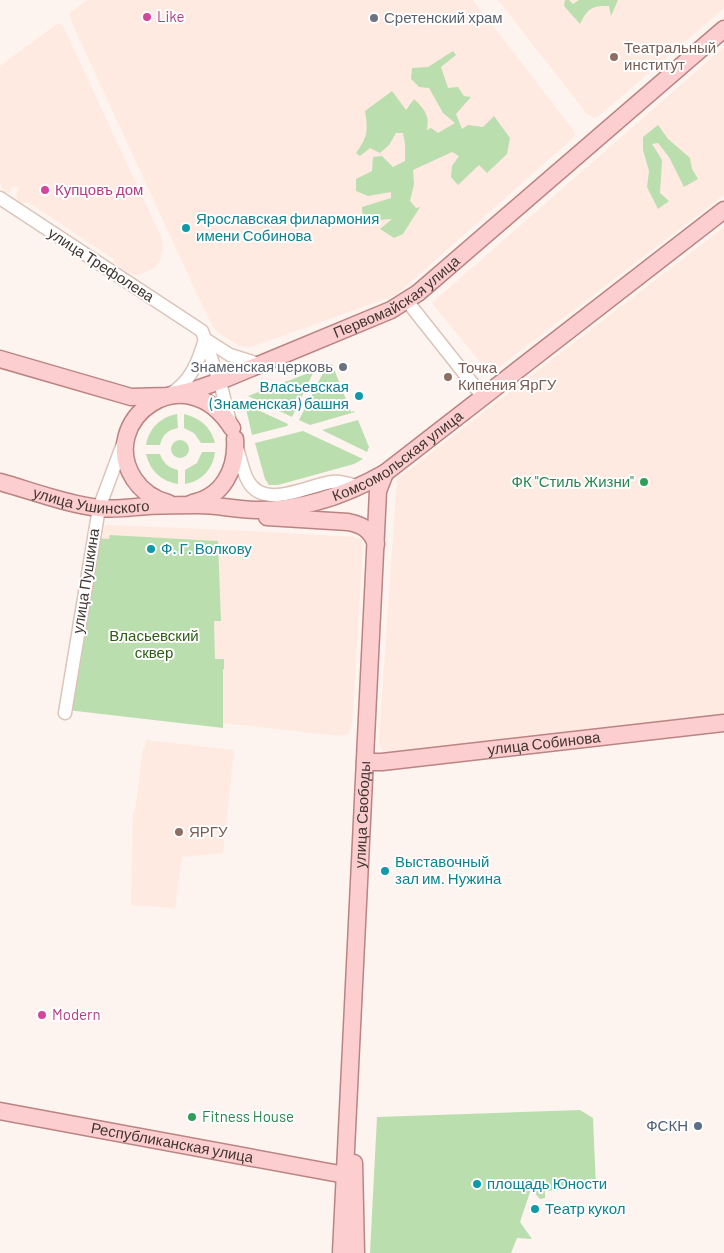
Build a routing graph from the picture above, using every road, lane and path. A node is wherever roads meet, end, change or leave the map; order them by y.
1 (724, 29) edge
2 (0, 198) edge
3 (724, 210) edge
4 (407, 301) junction
5 (204, 335) junction
6 (0, 360) edge
7 (259, 364) junction
8 (220, 380) junction
9 (167, 396) junction
10 (483, 397) junction
11 (132, 424) junction
12 (233, 434) junction
13 (385, 473) junction
14 (0, 482) edge
15 (358, 487) junction
16 (185, 505) junction
17 (99, 508) junction
18 (241, 510) junction
19 (377, 522) junction
20 (376, 544) junction
21 (65, 713) dead end
22 (724, 723) edge
23 (365, 762) junction
24 (0, 1111) edge
25 (350, 1170) junction
26 (340, 1253) edge
27 (356, 1253) edge

1 - 4 main road, Первомайская улица
2 - 5 street, улица Трефолева
3 - 10 main road, Комсомольская улица
4 - 7 main road, Первомайская улица
4 - 10 street
5 - 7 street, улица Трефолева
5 - 8 street
5 - 9 street
6 - 9 main road, Первомайская улица
7 - 8 main road, Первомайская улица
8 - 9 main road, Первомайская улица
8 - 12 street
9 - 11 main road
9 - 12 main road
10 - 13 main road, Комсомольская улица
11 - 16 main road
11 - 17 street, улица Пушкина
12 - 15 street
12 - 16 main road
13 - 15 main road, Комсомольская улица
13 - 19 main road, улица Свободы
14 - 17 main road, улица Ушинского
15 - 18 main road, Комсомольская улица
15 - 19 main road, улица Свободы
16 - 17 main road, улица Ушинского
16 - 18 main road, Комсомольская улица
17 - 21 street, улица Пушкина
18 - 20 main road, Комсомольская улица
19 - 20 main road, улица Свободы
20 - 23 main road, улица Свободы
22 - 23 main road, улица Собинова
23 - 25 main road, улица Свободы
24 - 25 main road, Республиканская улица
25 - 26 main road, улица Свободы
25 - 27 main road

